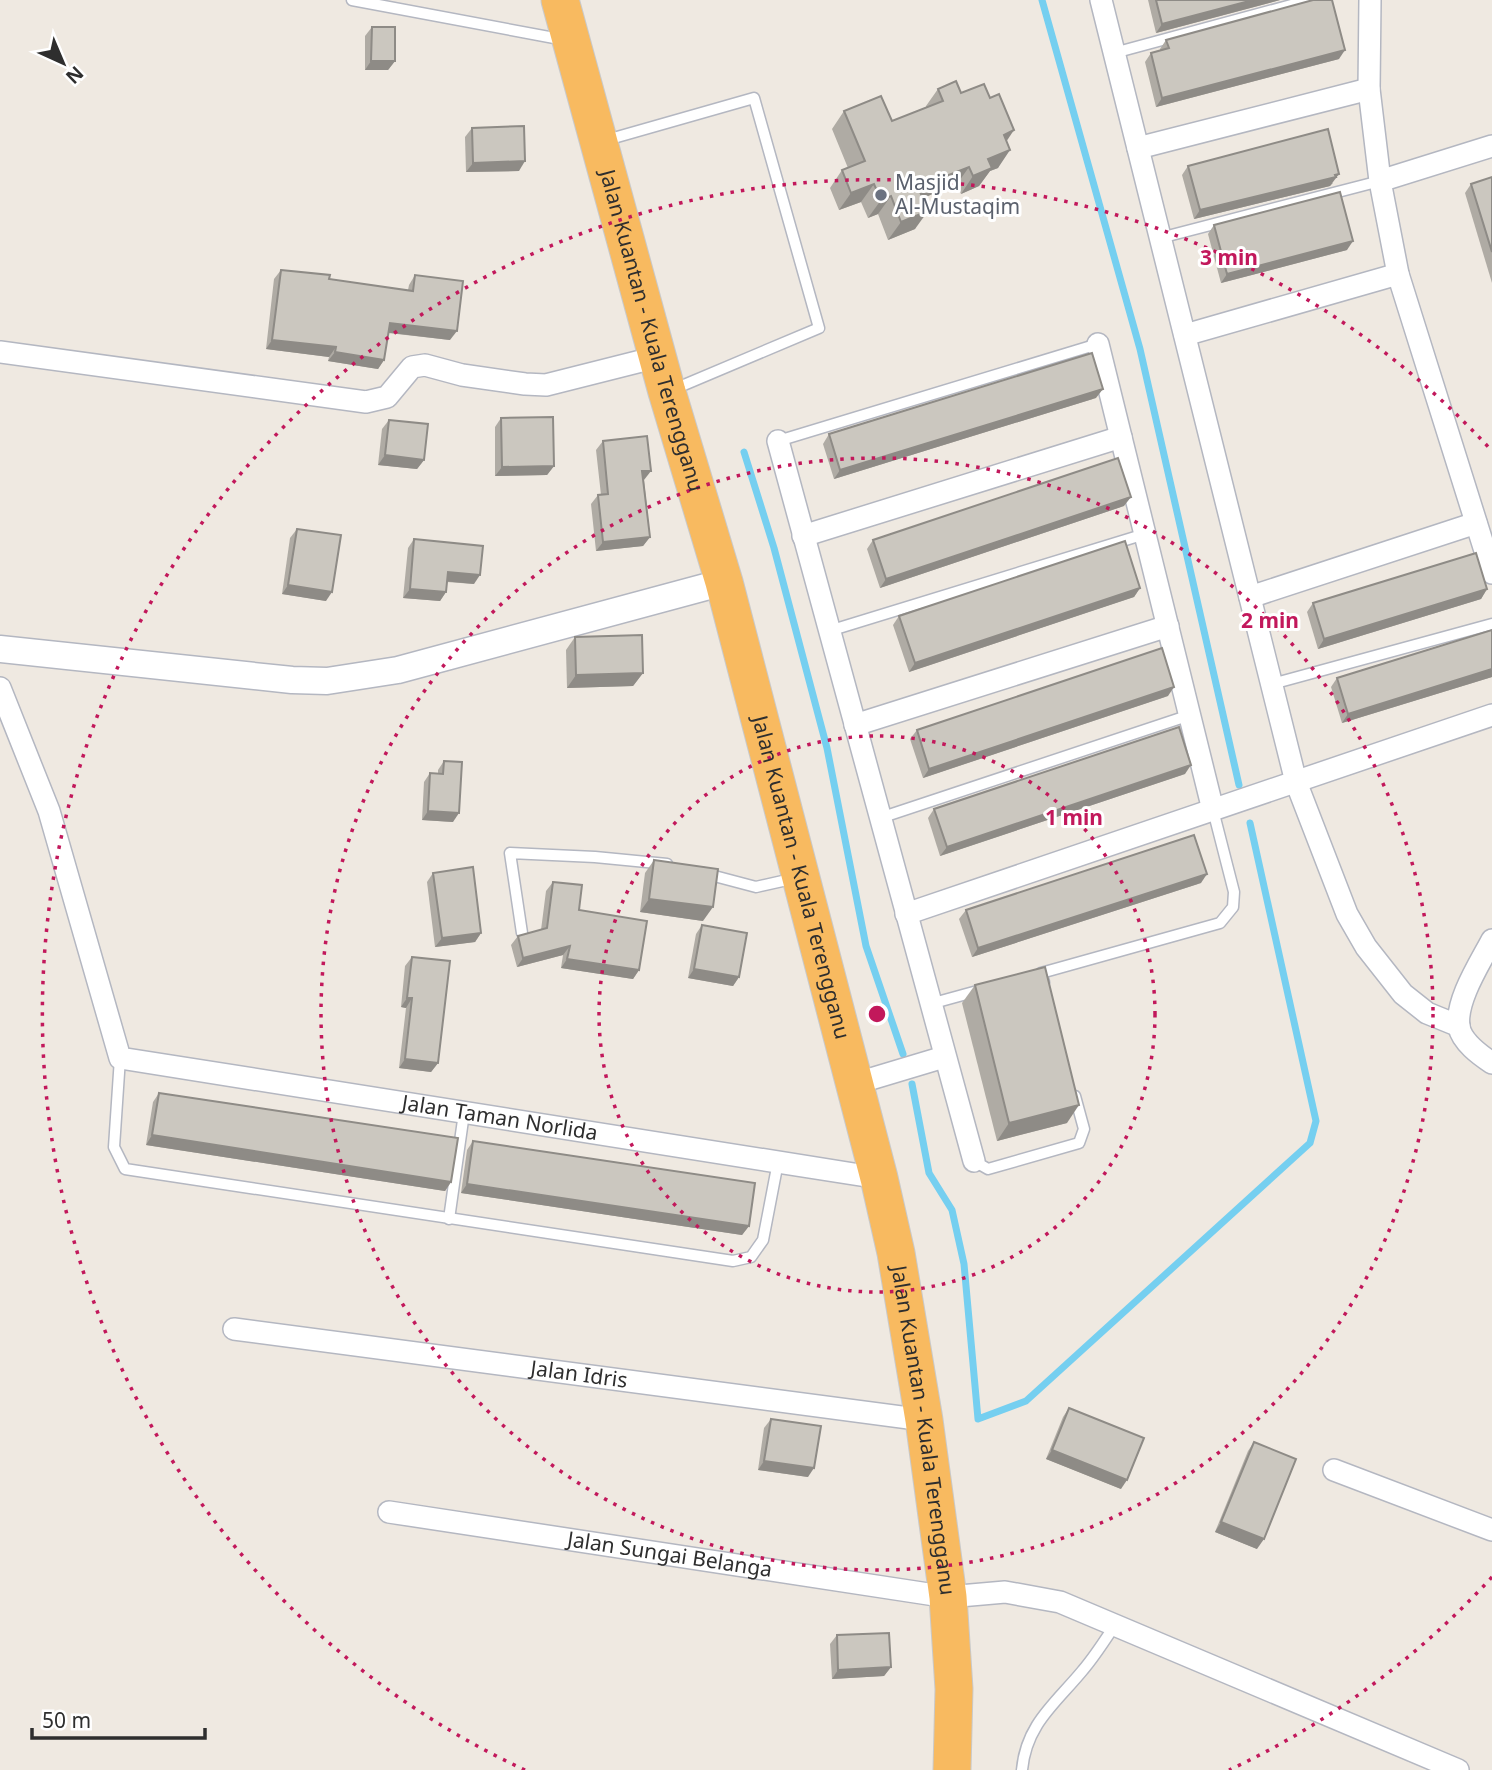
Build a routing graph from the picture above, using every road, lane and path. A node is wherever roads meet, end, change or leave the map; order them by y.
1 (352, 0) edge
2 (560, 0) edge
3 (1101, 0) edge
4 (1310, 0) edge
5 (1370, 0) edge
6 (571, 41) junction
7 (1114, 53) junction
8 (1369, 89) junction
9 (597, 143) junction
10 (1492, 146) edge
11 (1138, 148) junction
12 (1380, 181) junction
13 (1160, 238) junction
14 (1398, 274) junction
15 (1185, 335) junction
16 (1098, 344) joint
17 (0, 352) edge
18 (657, 357) junction
19 (667, 392) junction
20 (1121, 437) junction
21 (778, 441) joint
22 (1476, 523) junction
23 (1145, 534) junction
24 (803, 536) junction
25 (1492, 573) edge
26 (724, 582) junction
27 (1250, 597) junction
28 (1492, 624) edge
29 (1168, 626) junction
30 (829, 631) junction
31 (0, 649) edge
32 (1272, 684) junction
33 (0, 688) edge
34 (1190, 715) junction
35 (1492, 715) edge
36 (855, 725) junction
37 (1296, 782) junction
38 (1213, 810) junction
39 (880, 818) junction
40 (676, 866) edge
41 (688, 869) edge
42 (800, 877) junction
43 (905, 914) junction
44 (522, 933) edge
45 (1492, 940) edge
46 (1041, 973) junction
47 (1029, 976) edge
48 (992, 987) edge
49 (1048, 999) edge
50 (930, 1004) junction
51 (1459, 1026) junction
52 (944, 1057) junction
53 (120, 1058) junction
54 (1492, 1063) edge
55 (854, 1084) junction
56 (1073, 1090) edge
57 (464, 1112) junction
58 (974, 1161) joint
59 (778, 1162) junction
60 (879, 1178) junction
61 (449, 1219) junction
62 (233, 1329) dead end
63 (924, 1420) junction
64 (1334, 1470) dead end
65 (389, 1512) dead end
66 (1492, 1530) edge
67 (948, 1597) junction
68 (1115, 1625) junction
69 (952, 1770) edge
70 (1022, 1770) edge
71 (1458, 1770) edge

1 - 6 lane
2 - 6 highway, Jalan Kuantan - Kuala Terengganu
3 - 7 street
4 - 7 lane
5 - 8 street
6 - 9 highway, Jalan Kuantan - Kuala Terengganu
7 - 11 street
8 - 11 street
8 - 12 street
9 - 18 highway, Jalan Kuantan - Kuala Terengganu
9 - 19 lane
10 - 12 street
11 - 13 street
12 - 13 lane
12 - 14 street
13 - 15 street
14 - 15 street
14 - 22 street
15 - 27 street
16 - 20 street
16 - 21 lane
17 - 18 street
18 - 19 highway, Jalan Kuantan - Kuala Terengganu
19 - 26 highway, Jalan Kuantan - Kuala Terengganu
20 - 23 street
20 - 24 street
21 - 24 street
22 - 25 street
22 - 27 street
23 - 29 street
23 - 30 lane
24 - 30 street
26 - 31 street
26 - 42 highway, Jalan Kuantan - Kuala Terengganu
27 - 32 street
28 - 32 lane
29 - 34 street
29 - 36 street
30 - 36 street
32 - 37 street
33 - 53 street
34 - 38 street
34 - 39 lane
35 - 37 street
36 - 39 street
37 - 38 street
37 - 51 street
38 - 43 street
38 - 46 lane
39 - 43 street
40 - 44 lane
41 - 42 lane
42 - 55 highway, Jalan Kuantan - Kuala Terengganu
43 - 50 street
45 - 51 street
46 - 47 lane
46 - 49 lane
48 - 50 lane
50 - 52 street
51 - 54 street
52 - 55 street
52 - 58 street
53 - 57 street, Jalan Taman Norlida
53 - 61 lane
55 - 60 highway, Jalan Kuantan - Kuala Terengganu
56 - 58 lane
57 - 59 street, Jalan Taman Norlida
57 - 61 lane
59 - 60 street, Jalan Taman Norlida
59 - 61 lane
60 - 63 highway, Jalan Kuantan - Kuala Terengganu
62 - 63 street, Jalan Idris
63 - 67 highway, Jalan Kuantan - Kuala Terengganu
64 - 66 street
65 - 67 street, Jalan Sungai Belanga
67 - 68 street, Jalan Sungai Belanga
67 - 69 highway, Jalan Kuantan - Kuala Terengganu
68 - 70 lane
68 - 71 street, Jalan Sungai Belanga

